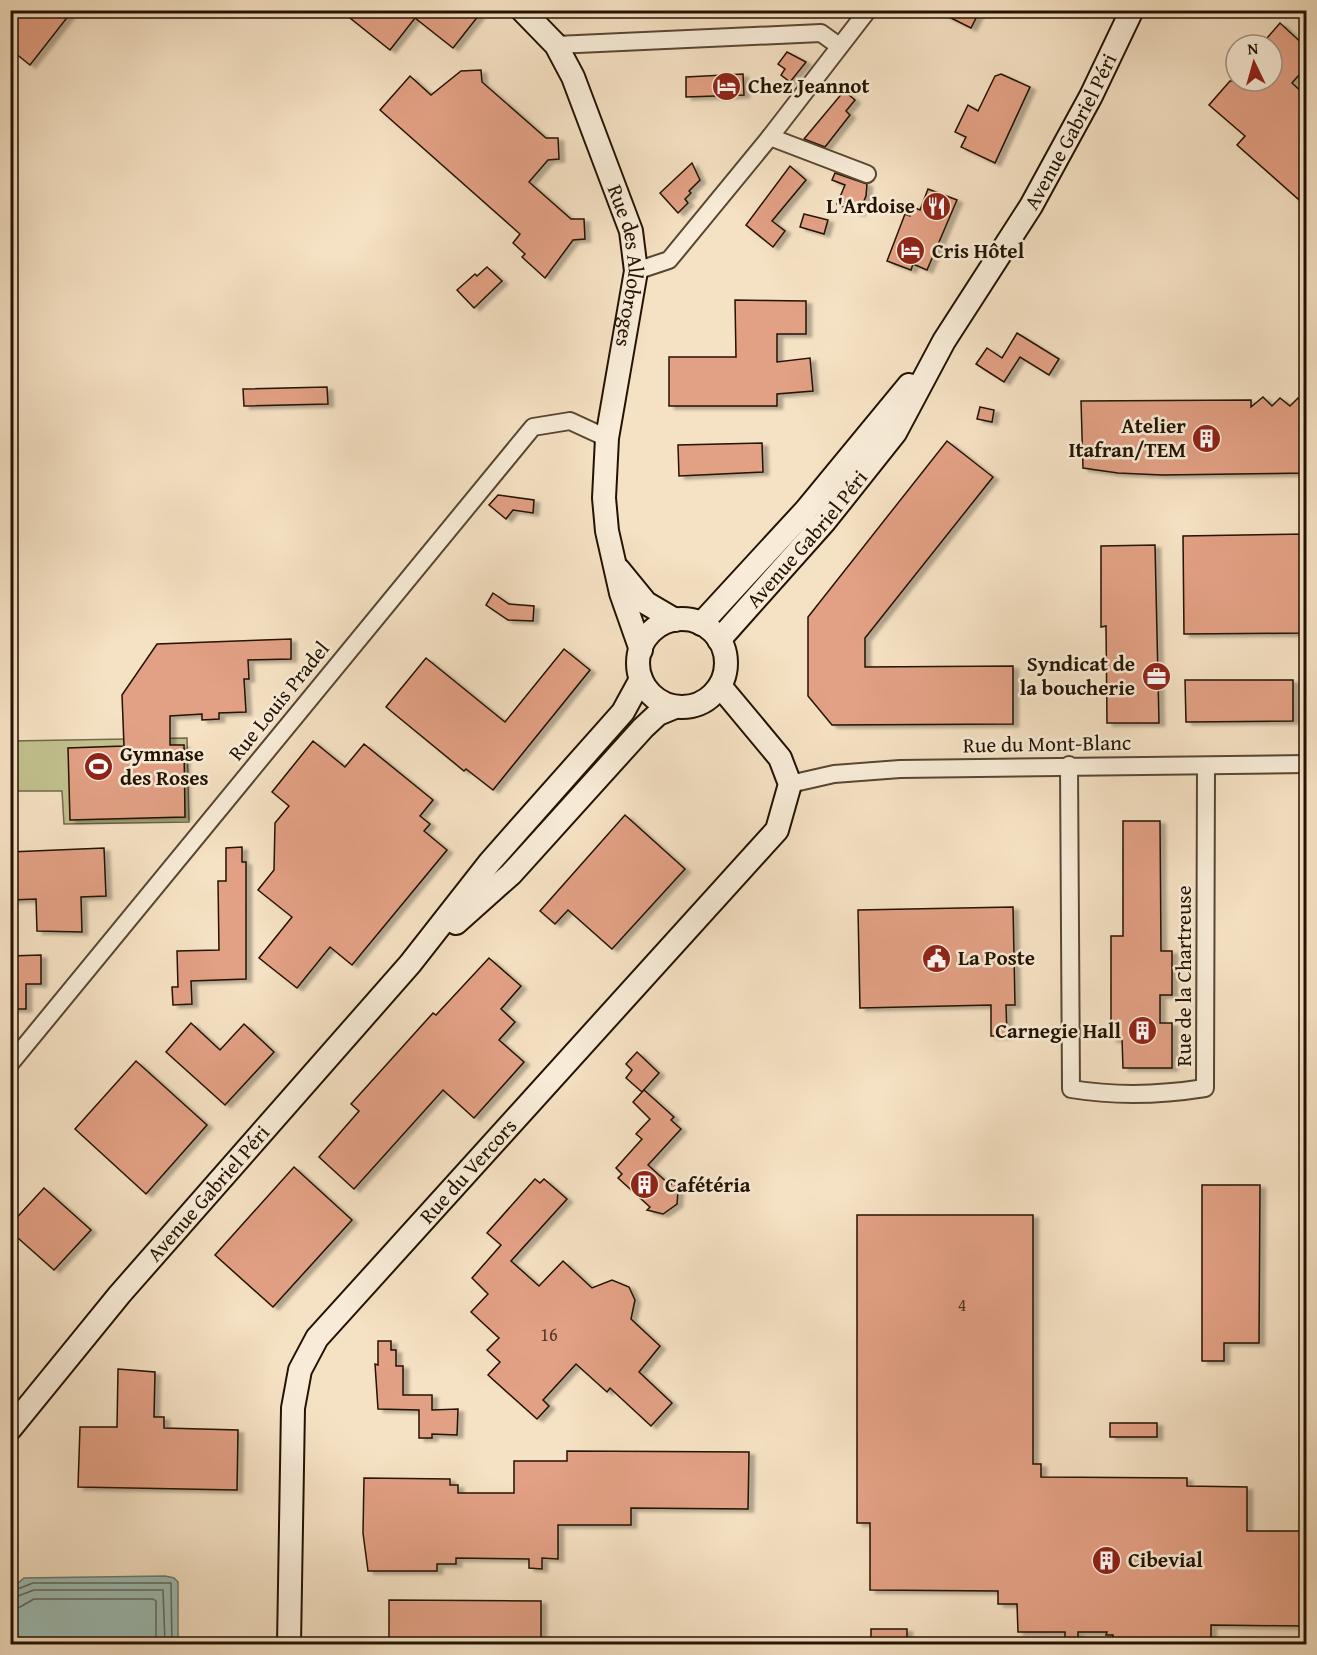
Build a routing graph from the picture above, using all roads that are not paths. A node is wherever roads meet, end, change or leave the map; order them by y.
1 (522, 10) edge
2 (868, 10) edge
3 (1132, 10) edge
4 (556, 45) junction
5 (839, 46) junction
6 (770, 137) junction
7 (867, 174) dead end
8 (636, 271) junction
9 (944, 341) junction
10 (607, 438) junction
11 (617, 567) junction
12 (675, 620) junction
13 (701, 624) junction
14 (719, 640) junction
15 (640, 650) junction
16 (641, 679) junction
17 (713, 693) junction
18 (675, 707) junction
19 (1306, 764) edge
20 (1069, 765) junction
21 (1206, 766) junction
22 (790, 784) junction
23 (410, 964) junction
24 (10, 1064) edge
25 (10, 1429) edge
26 (289, 1644) edge

1 - 4 main road, Rue des Allobroges
2 - 5 street
3 - 9 main road, Avenue Gabriel Péri
4 - 5 street
4 - 8 main road, Rue des Allobroges
5 - 6 street
6 - 7 street
6 - 8 street
8 - 10 main road, Rue des Allobroges
9 - 13 main road, Avenue Gabriel Péri
9 - 14 main road, Avenue Gabriel Péri
10 - 11 main road, Rue des Allobroges
10 - 24 street, Rue Louis Pradel
11 - 12 main road, Rue des Allobroges
11 - 15 main road, Rue des Allobroges
12 - 13 main road
12 - 15 main road
13 - 14 main road
14 - 17 main road
15 - 16 main road
16 - 18 main road
16 - 23 main road, Avenue Gabriel Péri
17 - 18 main road
17 - 22 main road
18 - 23 main road, Avenue Gabriel Péri
19 - 21 street, Rue du Mont-Blanc
20 - 21 street, Rue du Mont-Blanc
20 - 21 street, Rue de la Chartreuse
20 - 22 street, Rue du Mont-Blanc
22 - 26 main road, Rue du Vercors
23 - 25 main road, Avenue Gabriel Péri

